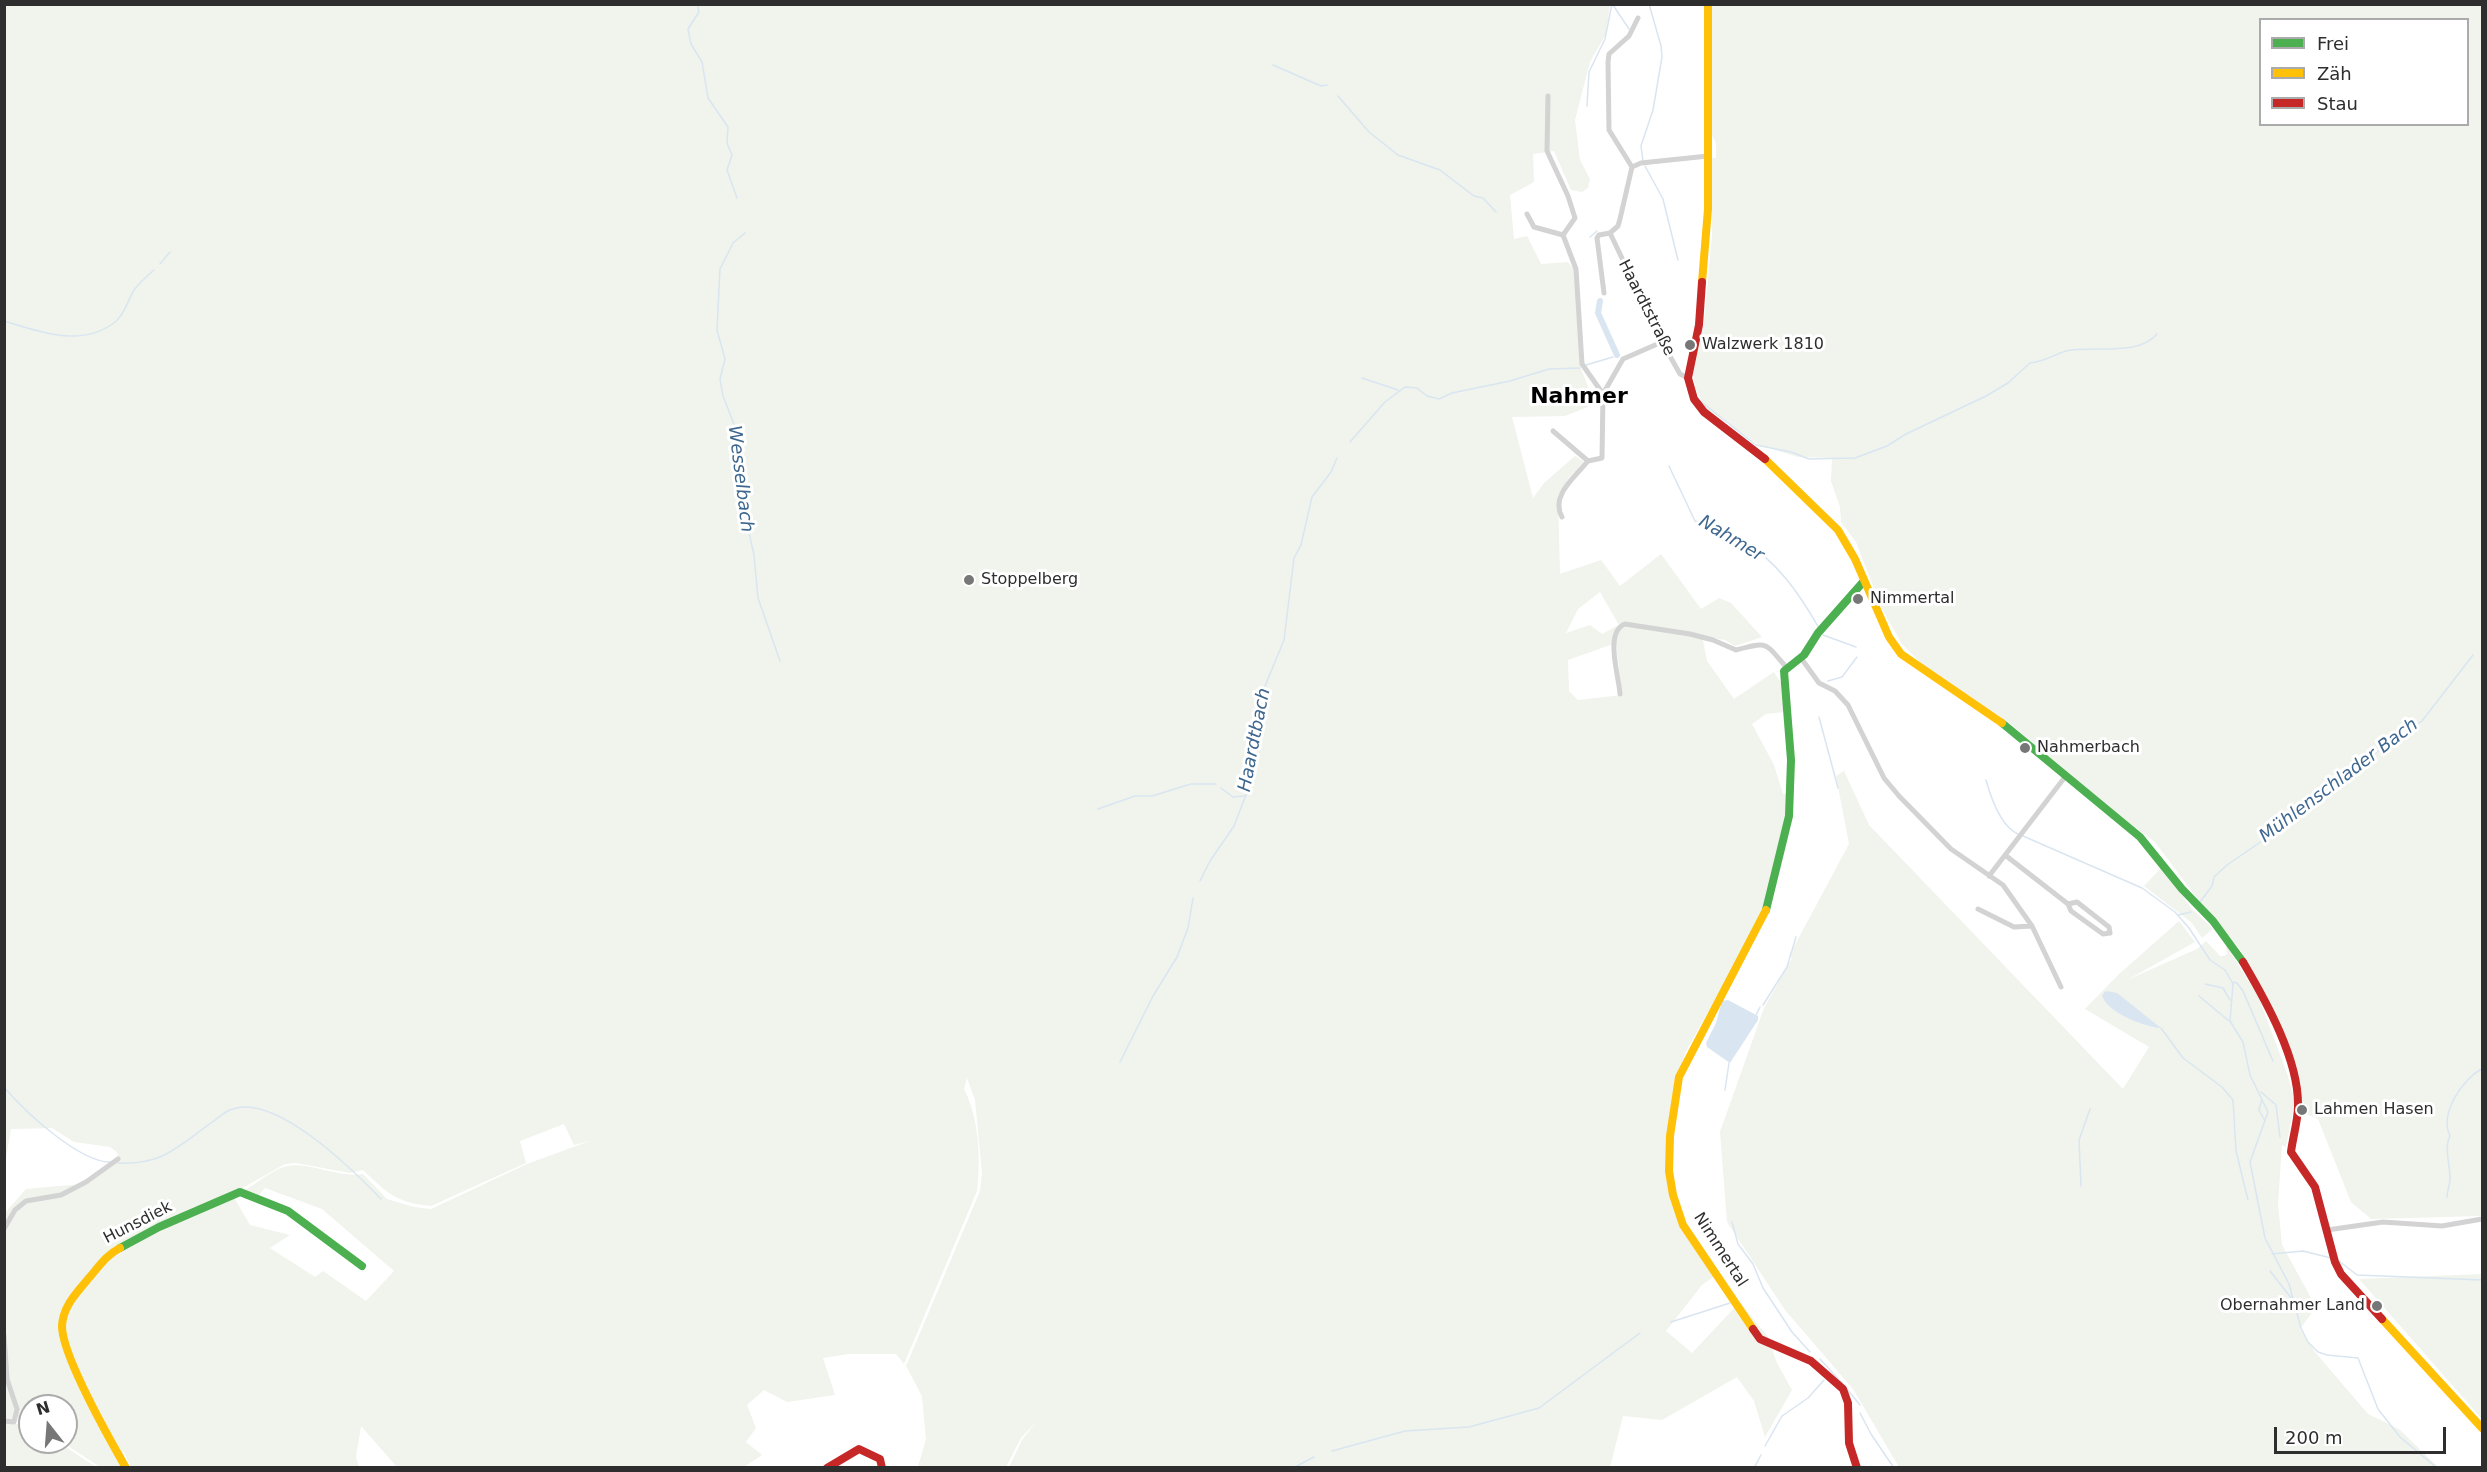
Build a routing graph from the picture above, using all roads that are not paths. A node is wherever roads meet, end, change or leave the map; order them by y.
1 (1708, 4) edge
2 (1638, 18) dead end
3 (1548, 96) dead end
4 (1708, 156) junction
5 (1632, 167) junction
6 (1527, 214) dead end
7 (1610, 233) junction
8 (1563, 235) junction
9 (1604, 293) dead end
10 (1662, 342) junction
11 (1688, 378) junction
12 (1602, 394) junction
13 (1553, 431) dead end
14 (1588, 461) junction
15 (1562, 517) dead end
16 (1864, 581) junction
17 (1801, 658) junction
18 (1787, 668) junction
19 (1620, 694) dead end
20 (2065, 777) junction
21 (2005, 855) junction
22 (1989, 876) junction
23 (2068, 904) junction
24 (1978, 909) dead end
25 (2032, 926) junction
26 (2061, 987) dead end
27 (117, 1159) dead end
28 (2482, 1219) edge
29 (4, 1229) edge
30 (2327, 1230) junction
31 (362, 1266) dead end
32 (4, 1335) edge
33 (4, 1421) edge
34 (2481, 1426) edge
35 (126, 1467) edge
36 (827, 1467) edge
37 (882, 1467) edge
38 (1857, 1467) edge

1 - 4 street
2 - 5 street
3 - 8 street
4 - 5 street
4 - 11 street
5 - 7 street, Haardtstraße
6 - 8 street
7 - 9 street, Haardtstraße
7 - 10 street, Haardtstraße
8 - 12 street
10 - 11 street, Haardtstraße
10 - 12 street
11 - 16 street
12 - 14 street
13 - 14 street
14 - 15 street
16 - 17 street
16 - 20 street
17 - 18 street
17 - 22 street
18 - 19 street
18 - 38 street, Nimmertal
20 - 21 street
20 - 30 street
21 - 22 street
21 - 23 street
22 - 25 street
23 - 23 street
24 - 25 street
25 - 26 street
27 - 29 street
28 - 30 street
30 - 34 street
31 - 35 street, Hunsdiek
32 - 33 street
36 - 37 street

